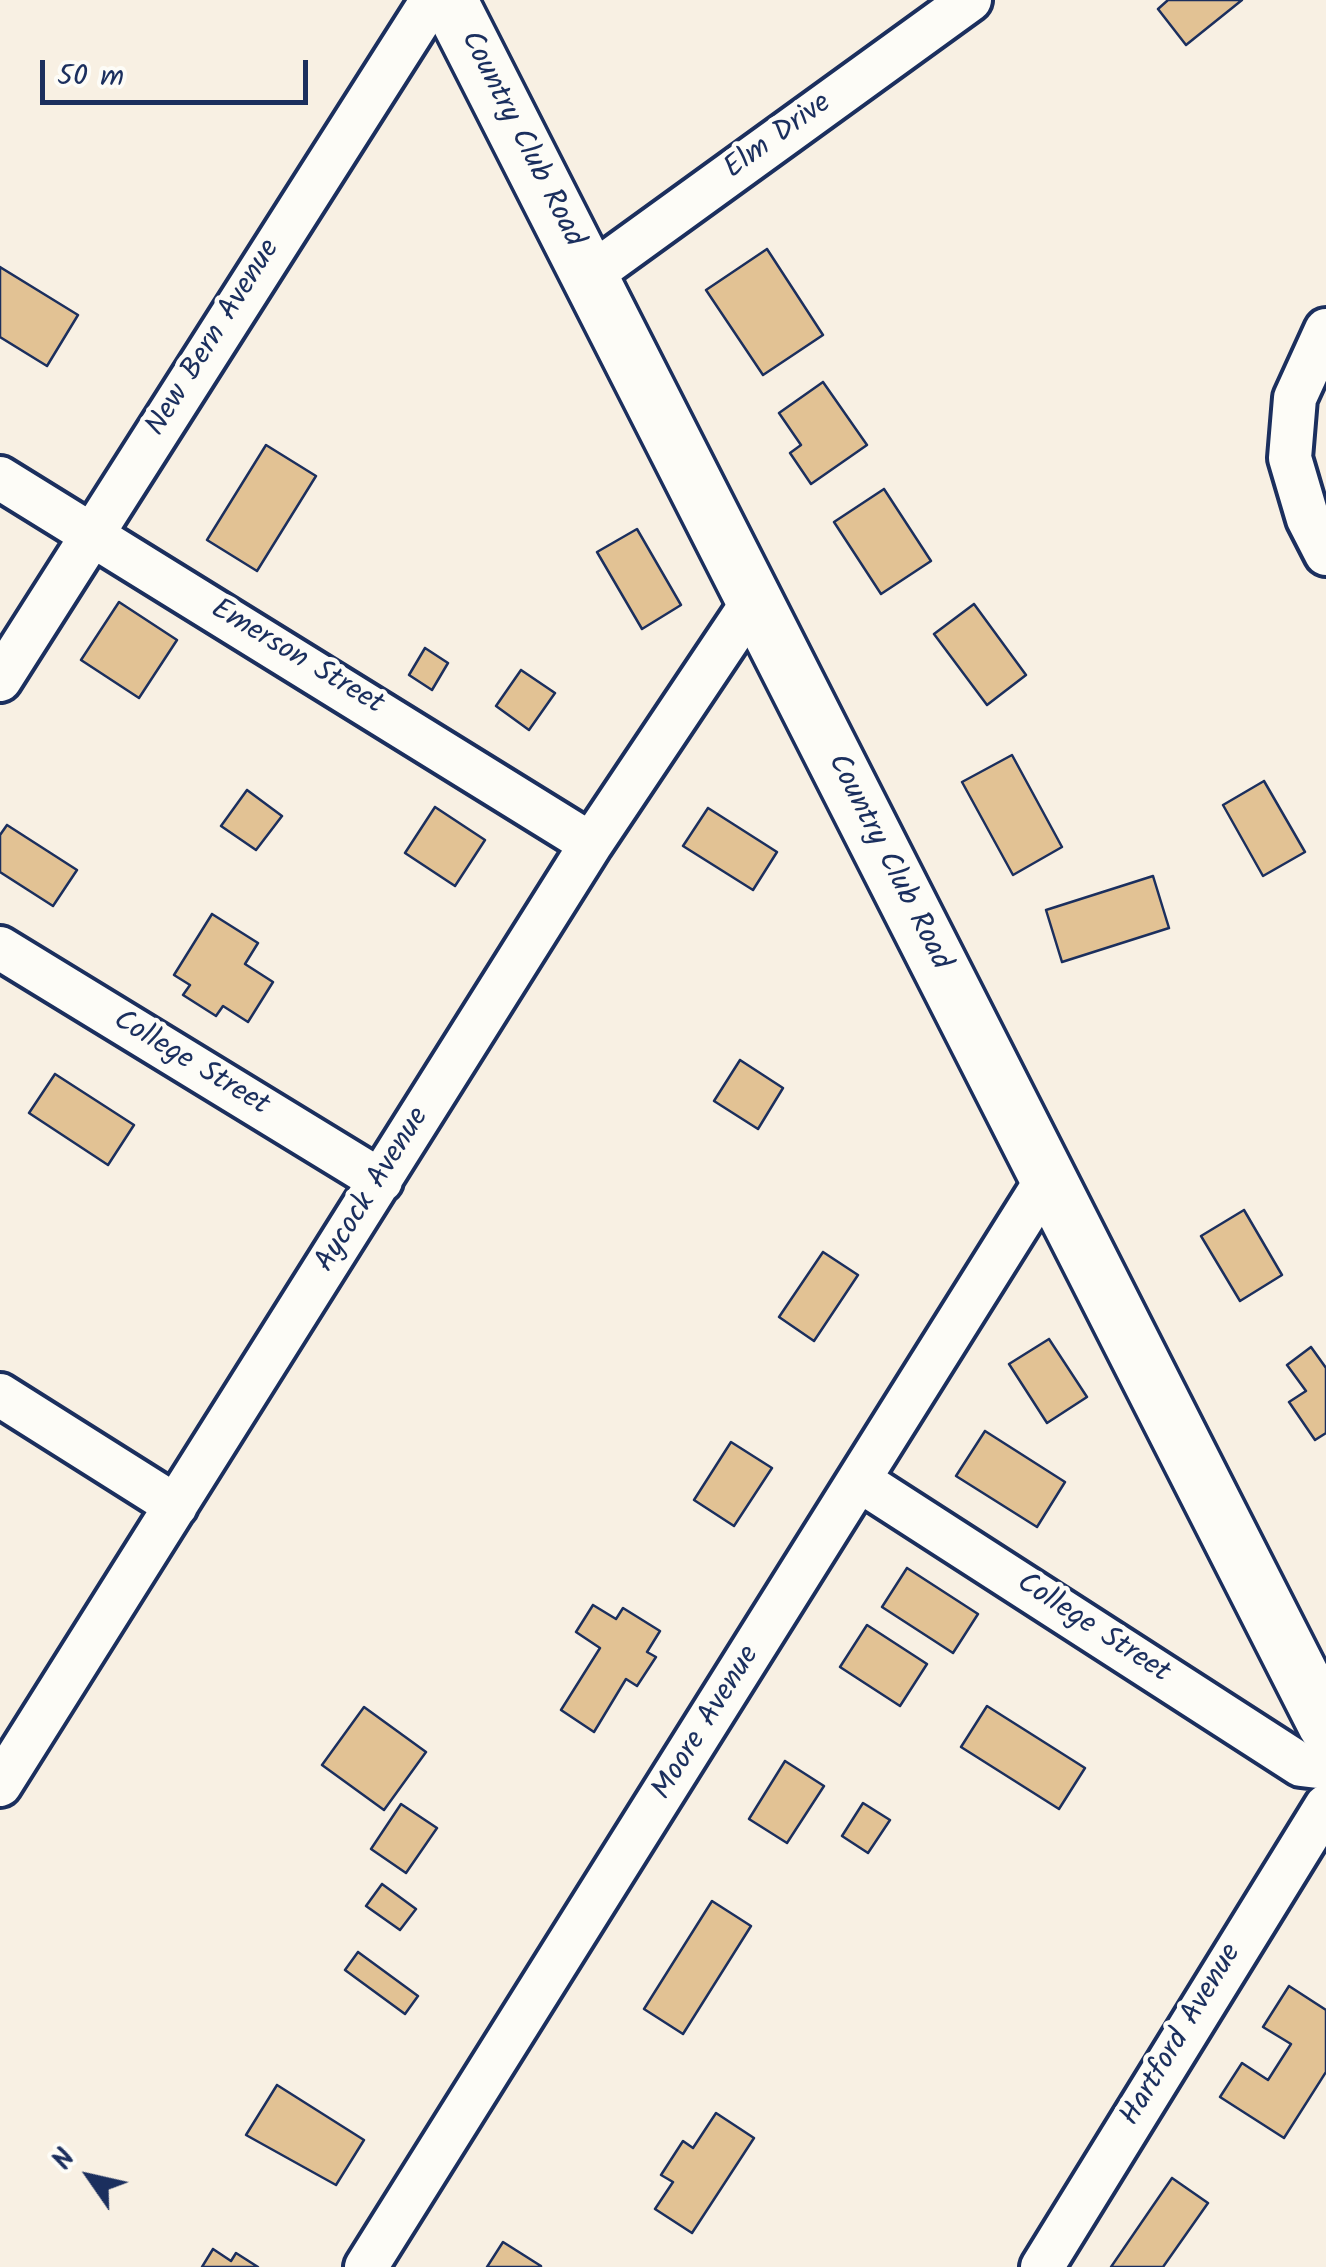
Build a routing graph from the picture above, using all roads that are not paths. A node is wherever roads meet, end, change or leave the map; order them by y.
1 (432, 0) edge
2 (449, 0) edge
3 (970, 0) edge
4 (589, 276) junction
5 (1326, 330) edge
6 (0, 478) edge
7 (92, 534) junction
8 (1326, 554) edge
9 (754, 600) junction
10 (0, 680) edge
11 (590, 844) junction
12 (0, 948) edge
13 (1047, 1179) junction
14 (380, 1181) junction
15 (0, 1395) edge
16 (862, 1482) junction
17 (176, 1506) junction
18 (1326, 1725) edge
19 (1326, 1768) edge
20 (0, 1785) edge
21 (1326, 1806) edge
22 (366, 2267) edge
23 (1042, 2267) edge

1 - 7 street, New Bern Avenue
2 - 4 street, Country Club Road
3 - 4 street, Elm Drive
4 - 9 street, Country Club Road
5 - 8 street
6 - 7 street, Emerson Street
7 - 10 street, New Bern Avenue
7 - 11 street, Emerson Street
9 - 11 street, Aycock Avenue
9 - 13 street, Country Club Road
11 - 14 street, Aycock Avenue
12 - 14 street, College Street
13 - 16 street, Moore Avenue
13 - 18 street, Country Club Road
14 - 17 street, Aycock Avenue
15 - 17 street
16 - 19 street, College Street
16 - 22 street, Moore Avenue
17 - 20 street, Aycock Avenue
21 - 23 street, Hartford Avenue

